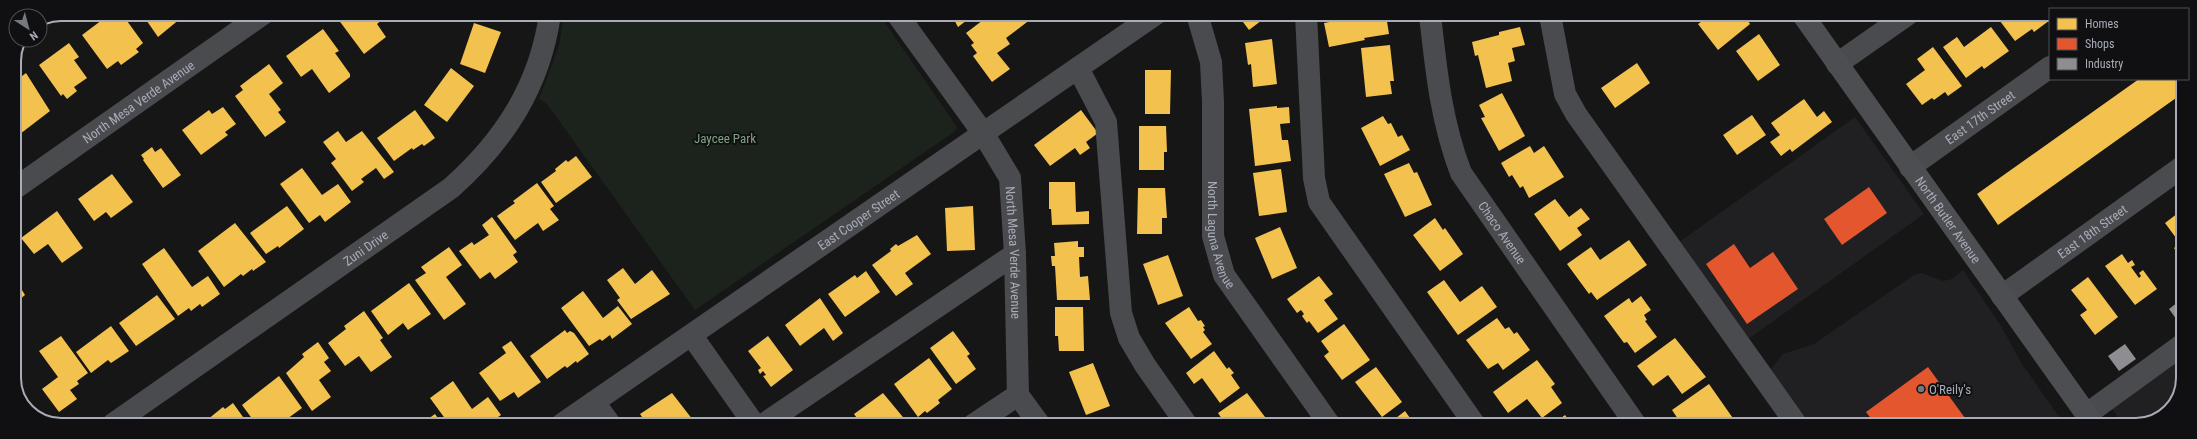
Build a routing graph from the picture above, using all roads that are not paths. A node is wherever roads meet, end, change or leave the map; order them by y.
1 (253, 21) edge
2 (549, 21) edge
3 (901, 21) edge
4 (1146, 21) edge
5 (1199, 21) edge
6 (1306, 21) edge
7 (1431, 21) edge
8 (1551, 21) edge
9 (1807, 21) edge
10 (1898, 21) edge
11 (1837, 64) junction
12 (1078, 68) junction
13 (2049, 69) edge
14 (983, 133) junction
15 (1910, 166) junction
16 (2176, 171) edge
17 (21, 184) edge
18 (1015, 254) junction
19 (2002, 296) junction
20 (692, 336) junction
21 (2176, 350) edge
22 (1018, 395) junction
23 (594, 402) junction
24 (122, 418) edge
25 (571, 418) edge
26 (606, 418) edge
27 (750, 418) edge
28 (773, 418) edge
29 (982, 418) edge
30 (1035, 418) edge
31 (1182, 418) edge
32 (1325, 418) edge
33 (1470, 418) edge
34 (1631, 418) edge
35 (1792, 418) edge
36 (2089, 418) edge
37 (2092, 418) edge

1 - 17 street, North Mesa Verde Avenue
2 - 24 street, Zuni Drive
3 - 14 street, North Mesa Verde Avenue
4 - 12 street, East Cooper Street
5 - 32 street, North Laguna Avenue
6 - 33 street
7 - 34 street, Chaco Avenue
8 - 35 street
9 - 11 main road, North Butler Avenue
10 - 11 street
11 - 15 main road, North Butler Avenue
12 - 14 street, East Cooper Street
12 - 31 street
13 - 15 street, East 17th Street
14 - 18 street, North Mesa Verde Avenue
14 - 20 street, East Cooper Street
15 - 19 main road, North Butler Avenue
16 - 19 street, East 18th Street
18 - 22 street, North Mesa Verde Avenue
18 - 28 street
19 - 36 main road, North Butler Avenue
20 - 23 street, East Cooper Street
20 - 27 street
21 - 37 street
22 - 29 street
22 - 30 street
23 - 25 street, East Cooper Street
23 - 26 street

